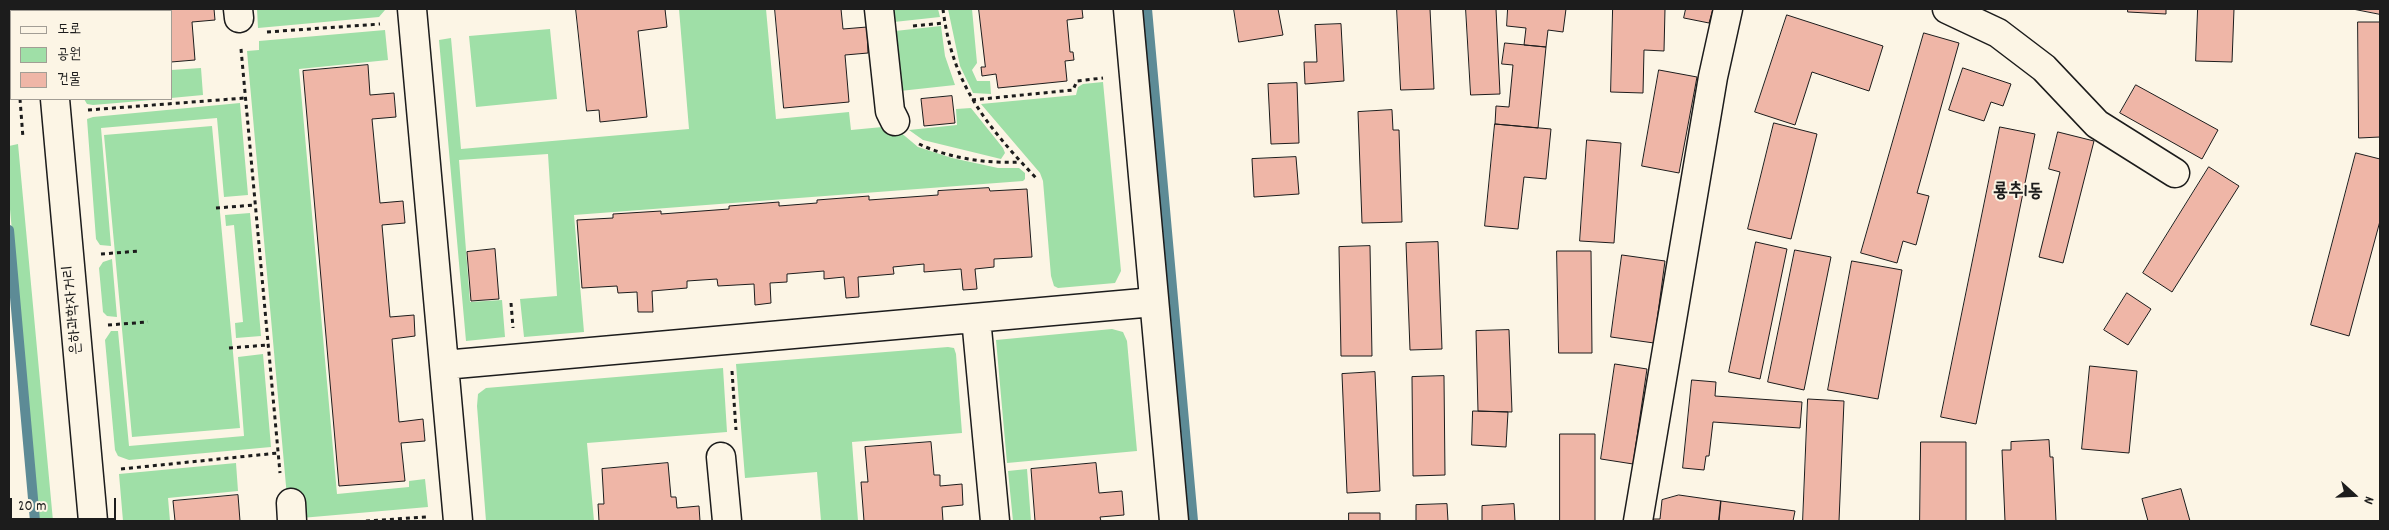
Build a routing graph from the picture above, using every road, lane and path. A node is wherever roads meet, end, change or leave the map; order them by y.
1 (412, 9) edge
2 (879, 9) edge
3 (942, 9) edge
4 (1128, 9) edge
5 (1728, 9) edge
6 (1947, 9) edge
7 (239, 20) edge
8 (382, 24) dead end
9 (1109, 77) dead end
10 (245, 98) junction
11 (20, 100) edge
12 (55, 100) edge
13 (972, 100) junction
14 (81, 110) dead end
15 (895, 121) joint
16 (24, 145) dead end
17 (1020, 162) junction
18 (2175, 173) dead end
19 (1036, 178) dead end
20 (255, 205) junction
21 (216, 208) dead end
22 (140, 251) dead end
23 (93, 254) dead end
24 (1154, 302) junction
25 (511, 303) dead end
26 (976, 318) junction
27 (148, 322) dead end
28 (100, 326) dead end
29 (513, 331) dead end
30 (268, 344) junction
31 (229, 348) dead end
32 (444, 365) junction
33 (731, 365) dead end
34 (278, 454) junction
35 (721, 457) joint
36 (113, 469) dead end
37 (292, 512) edge
38 (428, 517) dead end
39 (93, 521) edge
40 (366, 521) edge
41 (458, 521) edge
42 (727, 521) edge
43 (995, 521) edge
44 (1174, 521) edge
45 (1638, 521) edge

1 - 32 street
2 - 15 street
3 - 13 path
4 - 24 street
5 - 45 street
6 - 18 street
7 - 8 path
7 - 10 path
9 - 13 path
10 - 14 path
10 - 20 path
11 - 16 path
12 - 39 street, 은하과학자거리
13 - 17 path
15 - 17 path
17 - 19 path
20 - 21 path
20 - 30 path
22 - 23 path
24 - 26 street
24 - 44 street
25 - 29 path
26 - 32 street
26 - 43 street
27 - 28 path
30 - 31 path
30 - 34 path
32 - 41 street
33 - 35 path
34 - 36 path
34 - 37 path
35 - 42 street
38 - 40 path

